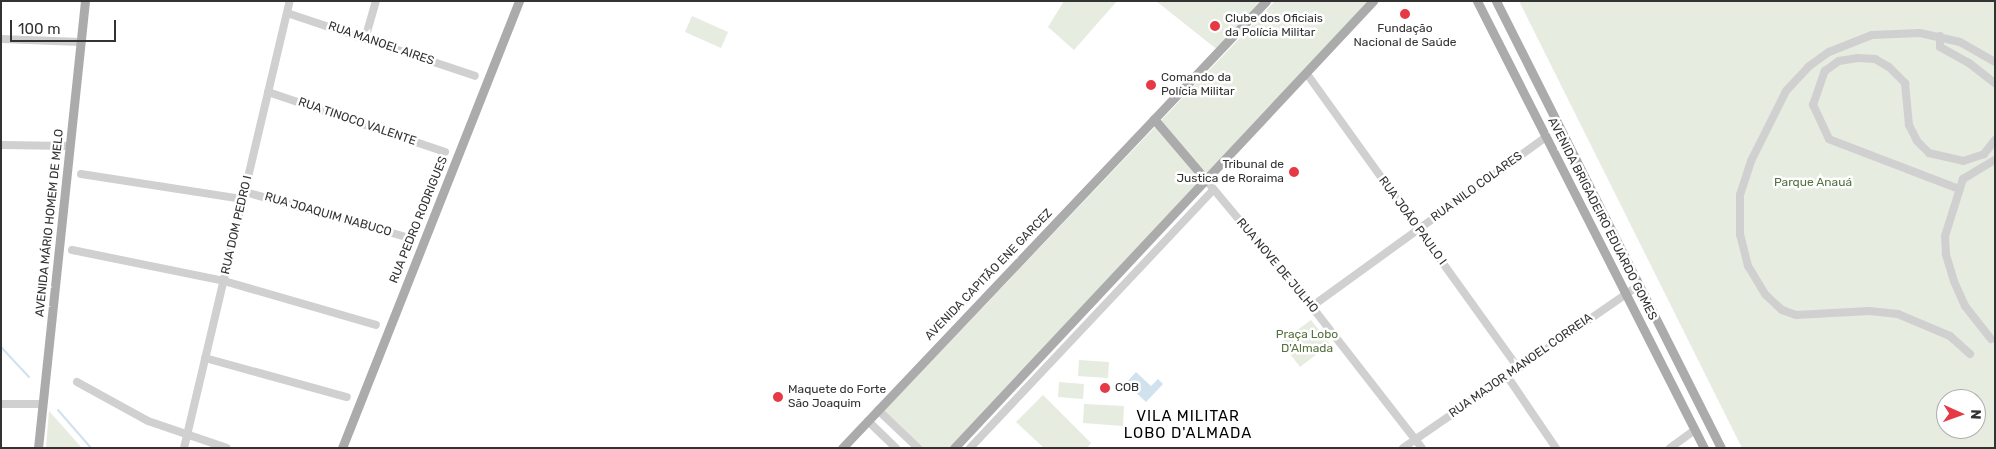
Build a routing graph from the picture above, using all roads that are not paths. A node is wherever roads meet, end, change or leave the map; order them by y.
1 (85, 1) edge
2 (290, 1) edge
3 (376, 1) edge
4 (519, 1) edge
5 (1266, 1) edge
6 (1373, 1) edge
7 (1478, 1) edge
8 (1496, 1) edge
9 (287, 13) junction
10 (1940, 36) junction
11 (1, 39) edge
12 (365, 39) junction
13 (81, 42) junction
14 (1995, 62) edge
15 (1307, 74) junction
16 (475, 76) dead end
17 (1995, 84) edge
18 (268, 92) junction
19 (1154, 119) junction
20 (1546, 137) junction
21 (1995, 140) edge
22 (1, 145) edge
23 (70, 146) junction
24 (445, 152) dead end
25 (1995, 160) edge
26 (81, 174) dead end
27 (1206, 180) junction
28 (1960, 188) junction
29 (1213, 190) junction
30 (244, 195) junction
31 (1418, 230) junction
32 (410, 238) dead end
33 (72, 250) dead end
34 (224, 281) junction
35 (1639, 285) junction
36 (1626, 294) junction
37 (1311, 307) junction
38 (376, 325) dead end
39 (1991, 339) dead end
40 (1970, 354) dead end
41 (205, 358) junction
42 (1518, 368) junction
43 (1507, 376) junction
44 (77, 382) dead end
45 (347, 397) dead end
46 (1, 404) edge
47 (42, 404) junction
48 (878, 410) junction
49 (868, 421) junction
50 (1695, 430) junction
51 (187, 436) junction
52 (1416, 439) junction
53 (38, 448) edge
54 (184, 448) edge
55 (227, 448) edge
56 (342, 448) edge
57 (842, 448) edge
58 (896, 448) edge
59 (918, 448) edge
60 (954, 448) edge
61 (970, 448) edge
62 (1403, 448) edge
63 (1422, 448) edge
64 (1556, 448) edge
65 (1670, 448) edge
66 (1704, 448) edge
67 (1721, 448) edge

1 - 13 main road, AVENIDA MÁRIO HOMEM DE MELO
2 - 9 street, RUA DOM PEDRO I
3 - 12 street
4 - 56 main road, RUA PEDRO RODRIGUES
5 - 19 main road, AVENIDA CAPITÃO ENE GARCEZ
6 - 15 main road
7 - 20 main road, AVENIDA BRIGADEIRO EDUARDO GOMES
8 - 35 main road, AVENIDA BRIGADEIRO EDUARDO GOMES
9 - 12 street, RUA MANOEL AIRES
9 - 18 street, RUA DOM PEDRO I
10 - 14 street
10 - 17 street
10 - 40 street
11 - 13 street
12 - 16 street, RUA MANOEL AIRES
13 - 23 main road, AVENIDA MÁRIO HOMEM DE MELO
15 - 27 main road
15 - 31 street, RUA JOÃO PAULO I
18 - 24 street, RUA TINOCO VALENTE
18 - 30 street, RUA DOM PEDRO I
19 - 27 main road
19 - 48 main road, AVENIDA CAPITÃO ENE GARCEZ
20 - 31 street, RUA NILO COLARES
20 - 36 main road, AVENIDA BRIGADEIRO EDUARDO GOMES
21 - 28 street
22 - 23 street
23 - 47 main road, AVENIDA MÁRIO HOMEM DE MELO
25 - 28 street
26 - 30 street, RUA JOAQUIM NABUCO
27 - 29 street, RUA NOVE DE JULHO
27 - 60 main road
28 - 39 street
29 - 37 street, RUA NOVE DE JULHO
29 - 61 street
30 - 32 street, RUA JOAQUIM NABUCO
30 - 34 street, RUA DOM PEDRO I
31 - 37 street, RUA NILO COLARES
31 - 42 street, RUA JOÃO PAULO I
33 - 34 street
34 - 38 street
34 - 41 street, RUA DOM PEDRO I
35 - 36 street, RUA MAJOR MANOEL CORREIA
35 - 67 main road, AVENIDA BRIGADEIRO EDUARDO GOMES
36 - 42 street, RUA MAJOR MANOEL CORREIA
36 - 50 main road, AVENIDA BRIGADEIRO EDUARDO GOMES
37 - 52 street, RUA NOVE DE JULHO
41 - 45 street
41 - 51 street, RUA DOM PEDRO I
42 - 43 street, RUA MAJOR MANOEL CORREIA
43 - 52 street, RUA MAJOR MANOEL CORREIA
43 - 64 street
44 - 51 street
46 - 47 street
47 - 53 main road, AVENIDA MÁRIO HOMEM DE MELO
48 - 49 main road, AVENIDA CAPITÃO ENE GARCEZ
48 - 59 street
49 - 57 main road, AVENIDA CAPITÃO ENE GARCEZ
49 - 58 street
50 - 65 street
50 - 66 main road, AVENIDA BRIGADEIRO EDUARDO GOMES
51 - 54 street, RUA DOM PEDRO I
51 - 55 street
52 - 62 street, RUA MAJOR MANOEL CORREIA
52 - 63 street, RUA NOVE DE JULHO

